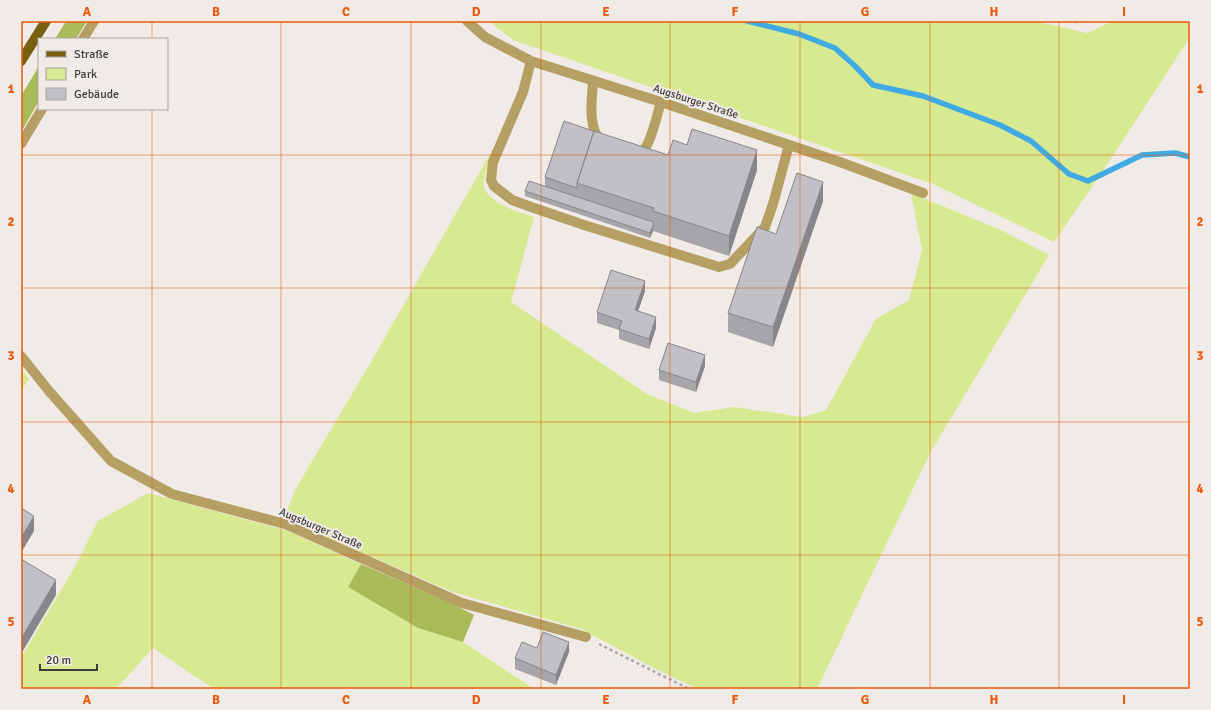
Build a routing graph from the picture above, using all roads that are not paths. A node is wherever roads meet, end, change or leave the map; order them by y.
1 (46, 21) edge
2 (94, 21) edge
3 (467, 21) edge
4 (84, 38) edge
5 (21, 61) edge
6 (531, 61) junction
7 (593, 81) junction
8 (661, 102) junction
9 (41, 110) edge
10 (21, 144) edge
11 (789, 145) junction
12 (608, 147) edge
13 (622, 152) edge
14 (923, 193) dead end
15 (21, 356) edge
16 (586, 637) road end

1 - 5 main road
2 - 4 lane
3 - 6 lane, Augsburger Straße
6 - 7 lane, Augsburger Straße
6 - 11 lane
7 - 8 lane, Augsburger Straße
7 - 12 lane
8 - 11 lane, Augsburger Straße
8 - 13 lane
9 - 10 lane
11 - 14 lane, Augsburger Straße
15 - 16 lane, Augsburger Straße

